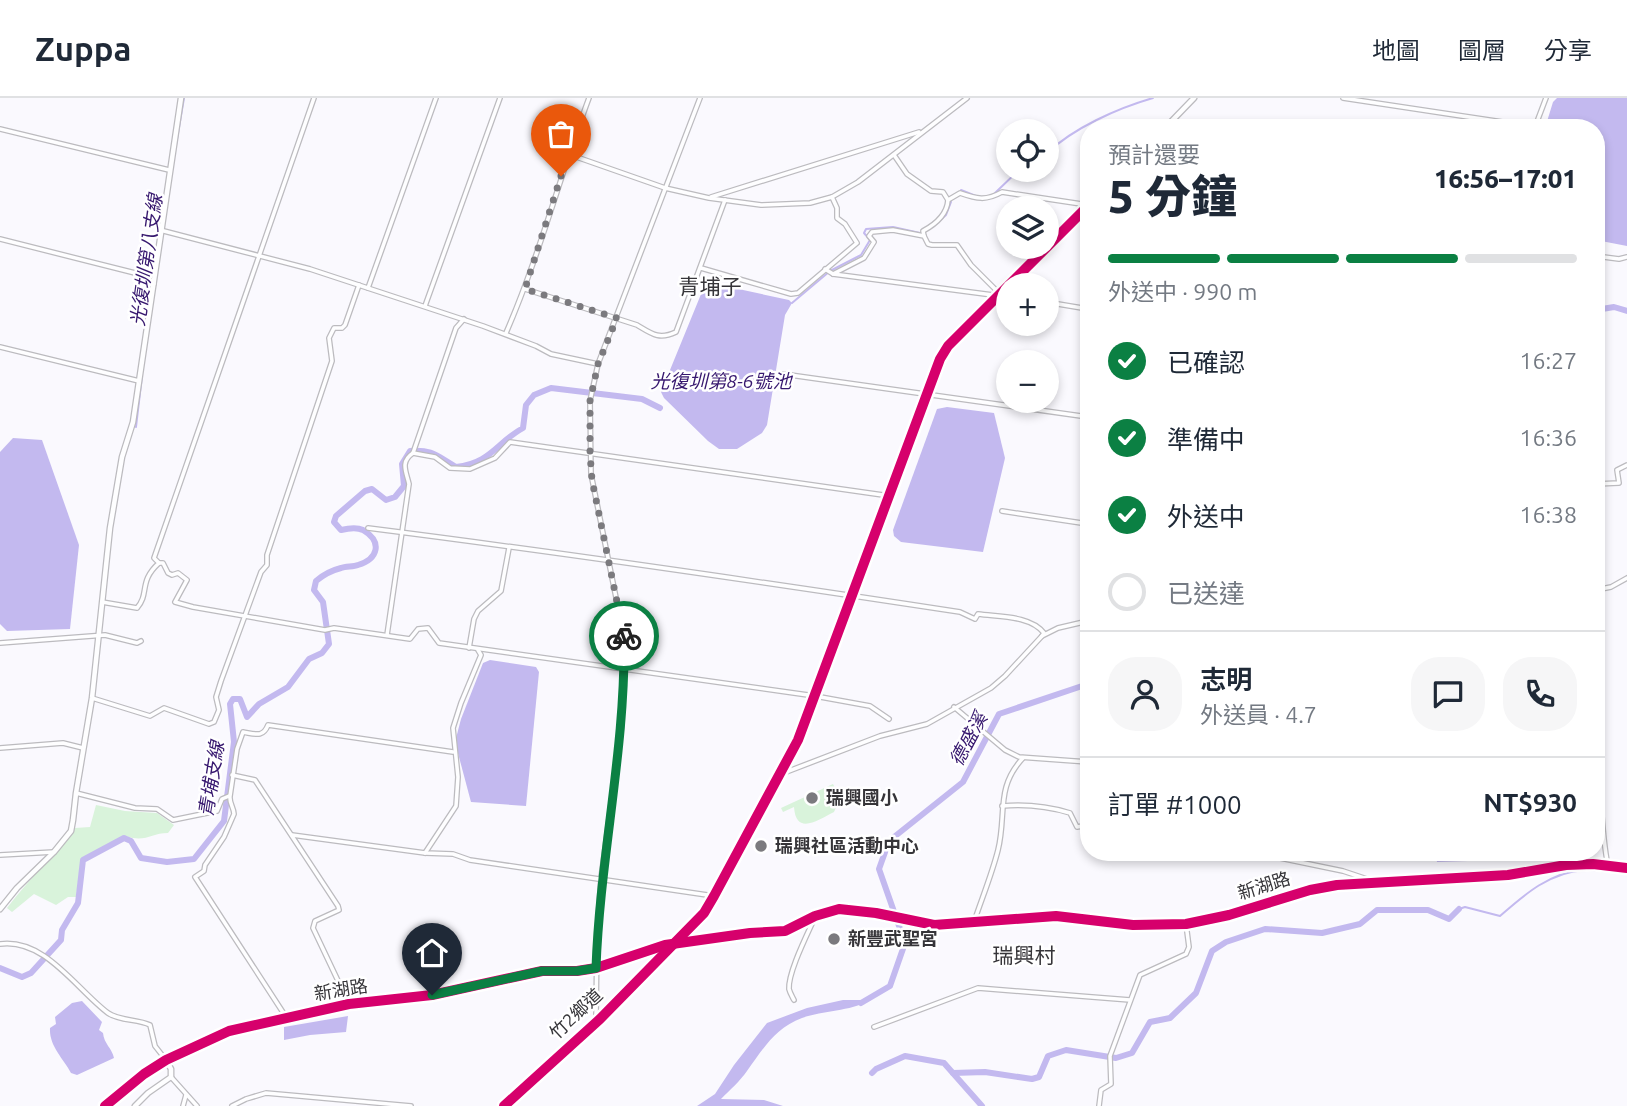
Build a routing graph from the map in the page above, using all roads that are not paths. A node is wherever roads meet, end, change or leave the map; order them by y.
1 (181, 98) edge
2 (314, 98) edge
3 (436, 98) edge
4 (500, 98) edge
5 (589, 98) edge
6 (700, 98) edge
7 (967, 98) edge
8 (1194, 98) edge
9 (1343, 98) edge
10 (1546, 98) edge
11 (1174, 119) edge
12 (1482, 119) edge
13 (1538, 119) edge
14 (0, 129) edge
15 (919, 132) dead end
16 (568, 154) junction
17 (894, 155) junction
18 (169, 170) junction
19 (666, 188) junction
20 (832, 197) junction
21 (709, 198) junction
22 (725, 200) junction
23 (948, 200) junction
24 (1080, 204) edge
25 (1080, 213) edge
26 (160, 230) junction
27 (923, 233) junction
28 (0, 239) edge
29 (259, 257) junction
30 (1605, 257) edge
31 (1627, 257) edge
32 (701, 268) junction
33 (827, 270) junction
34 (1020, 273) edge
35 (833, 274) junction
36 (154, 284) junction
37 (359, 285) junction
38 (368, 288) junction
39 (525, 289) junction
40 (996, 290) edge
41 (996, 295) edge
42 (996, 297) edge
43 (1059, 304) edge
44 (425, 306) junction
45 (1080, 308) edge
46 (617, 318) junction
47 (464, 319) junction
48 (505, 334) junction
49 (0, 347) edge
50 (598, 364) junction
51 (783, 374) dead end
52 (139, 380) junction
53 (928, 395) junction
54 (1080, 416) edge
55 (413, 453) junction
56 (590, 453) junction
57 (1627, 465) edge
58 (1605, 484) edge
59 (890, 496) junction
60 (1002, 511) dead end
61 (1080, 523) edge
62 (368, 528) dead end
63 (402, 532) junction
64 (509, 548) junction
65 (608, 561) junction
66 (159, 563) junction
67 (1627, 578) edge
68 (1605, 588) edge
69 (853, 596) junction
70 (102, 602) junction
71 (246, 616) junction
72 (1080, 623) edge
73 (99, 635) junction
74 (387, 636) junction
75 (1042, 636) junction
76 (141, 641) dead end
77 (0, 643) edge
78 (469, 648) junction
79 (477, 649) junction
80 (623, 670) junction
81 (816, 696) junction
82 (92, 698) junction
83 (954, 708) junction
84 (889, 719) dead end
85 (0, 748) edge
86 (83, 748) junction
87 (453, 752) junction
88 (1023, 758) junction
89 (1080, 762) edge
90 (780, 774) junction
91 (232, 775) junction
92 (76, 793) junction
93 (229, 796) junction
94 (1002, 806) junction
95 (1080, 826) edge
96 (292, 835) junction
97 (1605, 848) edge
98 (54, 852) junction
99 (425, 853) junction
100 (0, 855) edge
101 (1295, 861) edge
102 (1608, 866) junction
103 (1627, 868) edge
104 (601, 878) junction
105 (1376, 881) junction
106 (714, 896) junction
107 (0, 909) edge
108 (815, 916) junction
109 (974, 922) junction
110 (1186, 924) junction
111 (0, 944) edge
112 (670, 946) junction
113 (596, 968) junction
114 (794, 1000) dead end
115 (1130, 1000) junction
116 (349, 1004) junction
117 (286, 1017) junction
118 (596, 1019) dead end
119 (874, 1027) dead end
120 (166, 1060) junction
121 (171, 1077) junction
122 (186, 1095) junction
123 (105, 1106) edge
124 (135, 1106) edge
125 (183, 1106) edge
126 (197, 1106) edge
127 (232, 1106) edge
128 (411, 1106) edge
129 (504, 1106) edge
130 (1099, 1106) edge

1 - 18 street
2 - 29 street
3 - 38 street
4 - 44 street
5 - 16 street
6 - 19 street
7 - 17 street
8 - 11 street
9 - 12 street
10 - 13 street
14 - 18 street
15 - 21 street
16 - 19 street
16 - 39 street
17 - 20 street
17 - 23 street
18 - 26 street
19 - 21 street
19 - 46 street
20 - 22 street
20 - 33 street
21 - 22 street
22 - 32 street
23 - 24 street
23 - 27 street
25 - 34 street, 竹2鄉道
26 - 29 street
26 - 36 street
27 - 35 street
27 - 40 street
28 - 36 street
29 - 37 street
29 - 66 street
30 - 31 street
32 - 33 street
32 - 46 street
33 - 35 street
35 - 41 street
36 - 52 street
37 - 38 street
37 - 71 street
38 - 44 street
39 - 46 street
39 - 48 street
42 - 53 street, 竹2鄉道
43 - 45 street
44 - 47 street
46 - 50 street
47 - 48 street
47 - 55 street
48 - 50 street
49 - 52 street
50 - 56 street
51 - 53 street
52 - 70 street
53 - 54 street
53 - 59 street, 竹2鄉道
55 - 56 street
55 - 63 street
56 - 59 street
56 - 65 street
57 - 58 street
59 - 69 street, 竹2鄉道
60 - 61 street
62 - 63 street
63 - 64 street
63 - 74 street
64 - 65 street
64 - 78 street
65 - 69 street
65 - 80 street
66 - 70 street
66 - 71 street
67 - 68 street
69 - 75 street
69 - 81 street, 竹2鄉道
70 - 73 street
71 - 74 street
71 - 82 street
72 - 75 street
73 - 76 street
73 - 77 street
73 - 82 street
74 - 78 street
75 - 83 street
78 - 79 street
79 - 80 street
79 - 87 street
80 - 81 street
80 - 104 street
81 - 84 street
81 - 90 street, 竹2鄉道
82 - 86 street
83 - 88 street
83 - 90 street
85 - 86 street
86 - 92 street
87 - 91 street
87 - 99 street
88 - 89 street
88 - 94 street
90 - 106 street, 竹2鄉道
91 - 93 street
91 - 96 street
92 - 93 street
92 - 98 street
93 - 117 street
94 - 95 street
94 - 109 street
96 - 99 street
96 - 116 street
97 - 102 street
98 - 100 street
98 - 107 street
99 - 104 street
101 - 105 street
102 - 103 street, 新湖路
102 - 105 street, 新湖路
104 - 106 street
104 - 113 street
105 - 110 street, 新湖路
106 - 112 street, 竹2鄉道
108 - 109 street, 新湖路
108 - 112 street, 新湖路
108 - 114 street
109 - 110 street, 新湖路
110 - 115 street
111 - 120 street
112 - 113 street, 新湖路
112 - 129 street, 竹2鄉道
113 - 116 street, 新湖路
113 - 118 street
115 - 119 street
115 - 130 street
116 - 117 street, 新湖路
117 - 120 street, 新湖路
120 - 121 street
120 - 123 street
121 - 122 street
121 - 124 street
122 - 125 street
122 - 126 street
127 - 128 street

